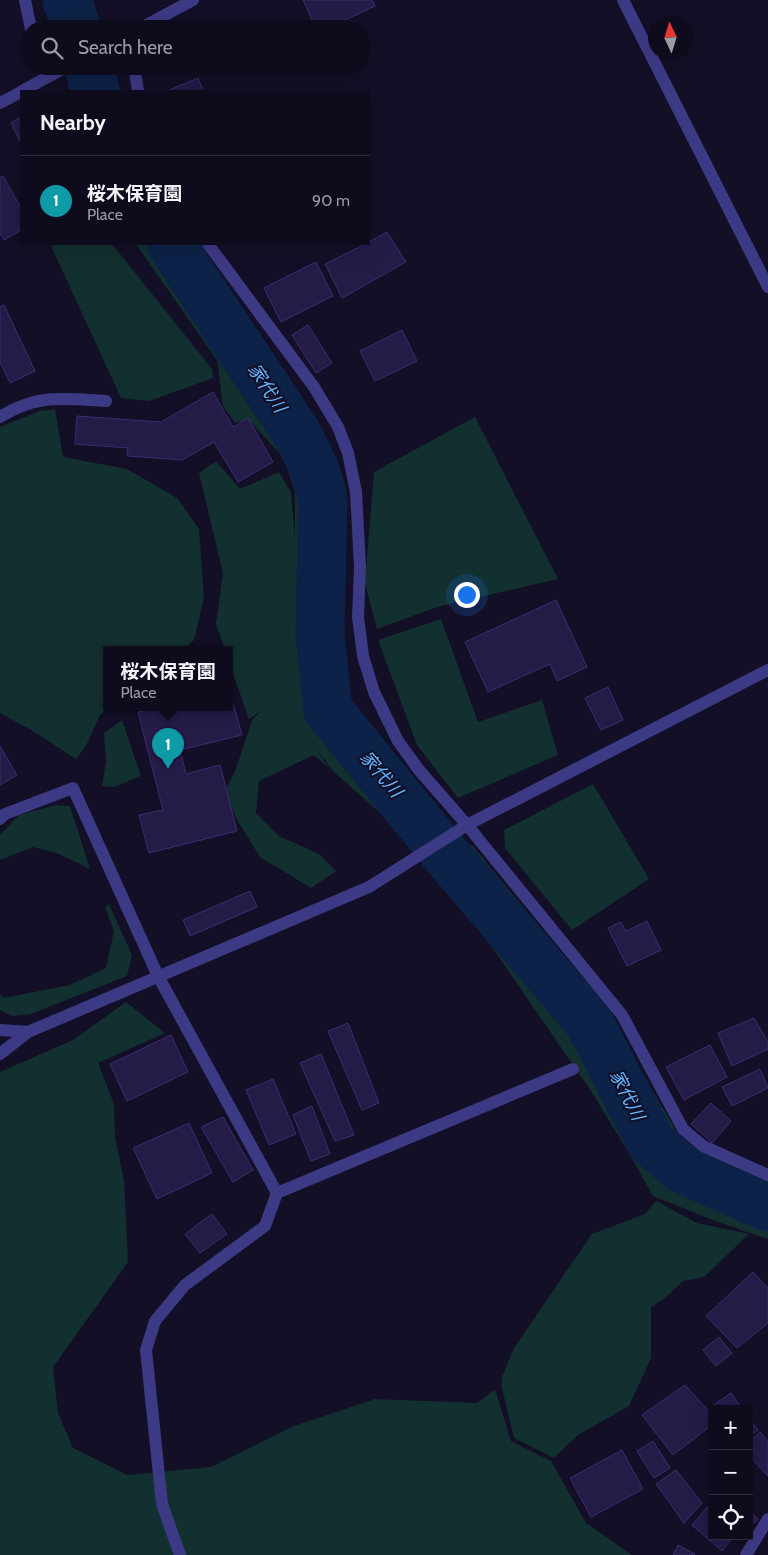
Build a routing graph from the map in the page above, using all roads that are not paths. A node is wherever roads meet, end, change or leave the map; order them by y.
1 (24, 0) edge
2 (193, 0) edge
3 (623, 0) edge
4 (29, 20) edge
5 (155, 20) edge
6 (43, 75) edge
7 (52, 75) edge
8 (135, 75) edge
9 (44, 80) junction
10 (24, 90) edge
11 (138, 90) edge
12 (20, 92) edge
13 (0, 103) edge
14 (209, 245) edge
15 (768, 287) edge
16 (106, 401) dead end
17 (0, 417) edge
18 (768, 670) edge
19 (0, 819) edge
20 (467, 824) junction
21 (158, 976) junction
22 (0, 1030) edge
23 (28, 1032) junction
24 (0, 1054) edge
25 (573, 1069) dead end
26 (768, 1175) edge
27 (277, 1193) junction
28 (768, 1520) edge
29 (180, 1555) edge
30 (746, 1555) edge

1 - 4 street
2 - 5 street
3 - 15 street
6 - 9 street
7 - 9 street
8 - 11 street
9 - 10 street
12 - 13 street
14 - 20 street
16 - 17 street
18 - 20 street
19 - 21 street
20 - 21 street
20 - 26 street
21 - 23 street
21 - 27 street
22 - 23 street
23 - 24 street
25 - 27 street
27 - 29 street
28 - 30 street

